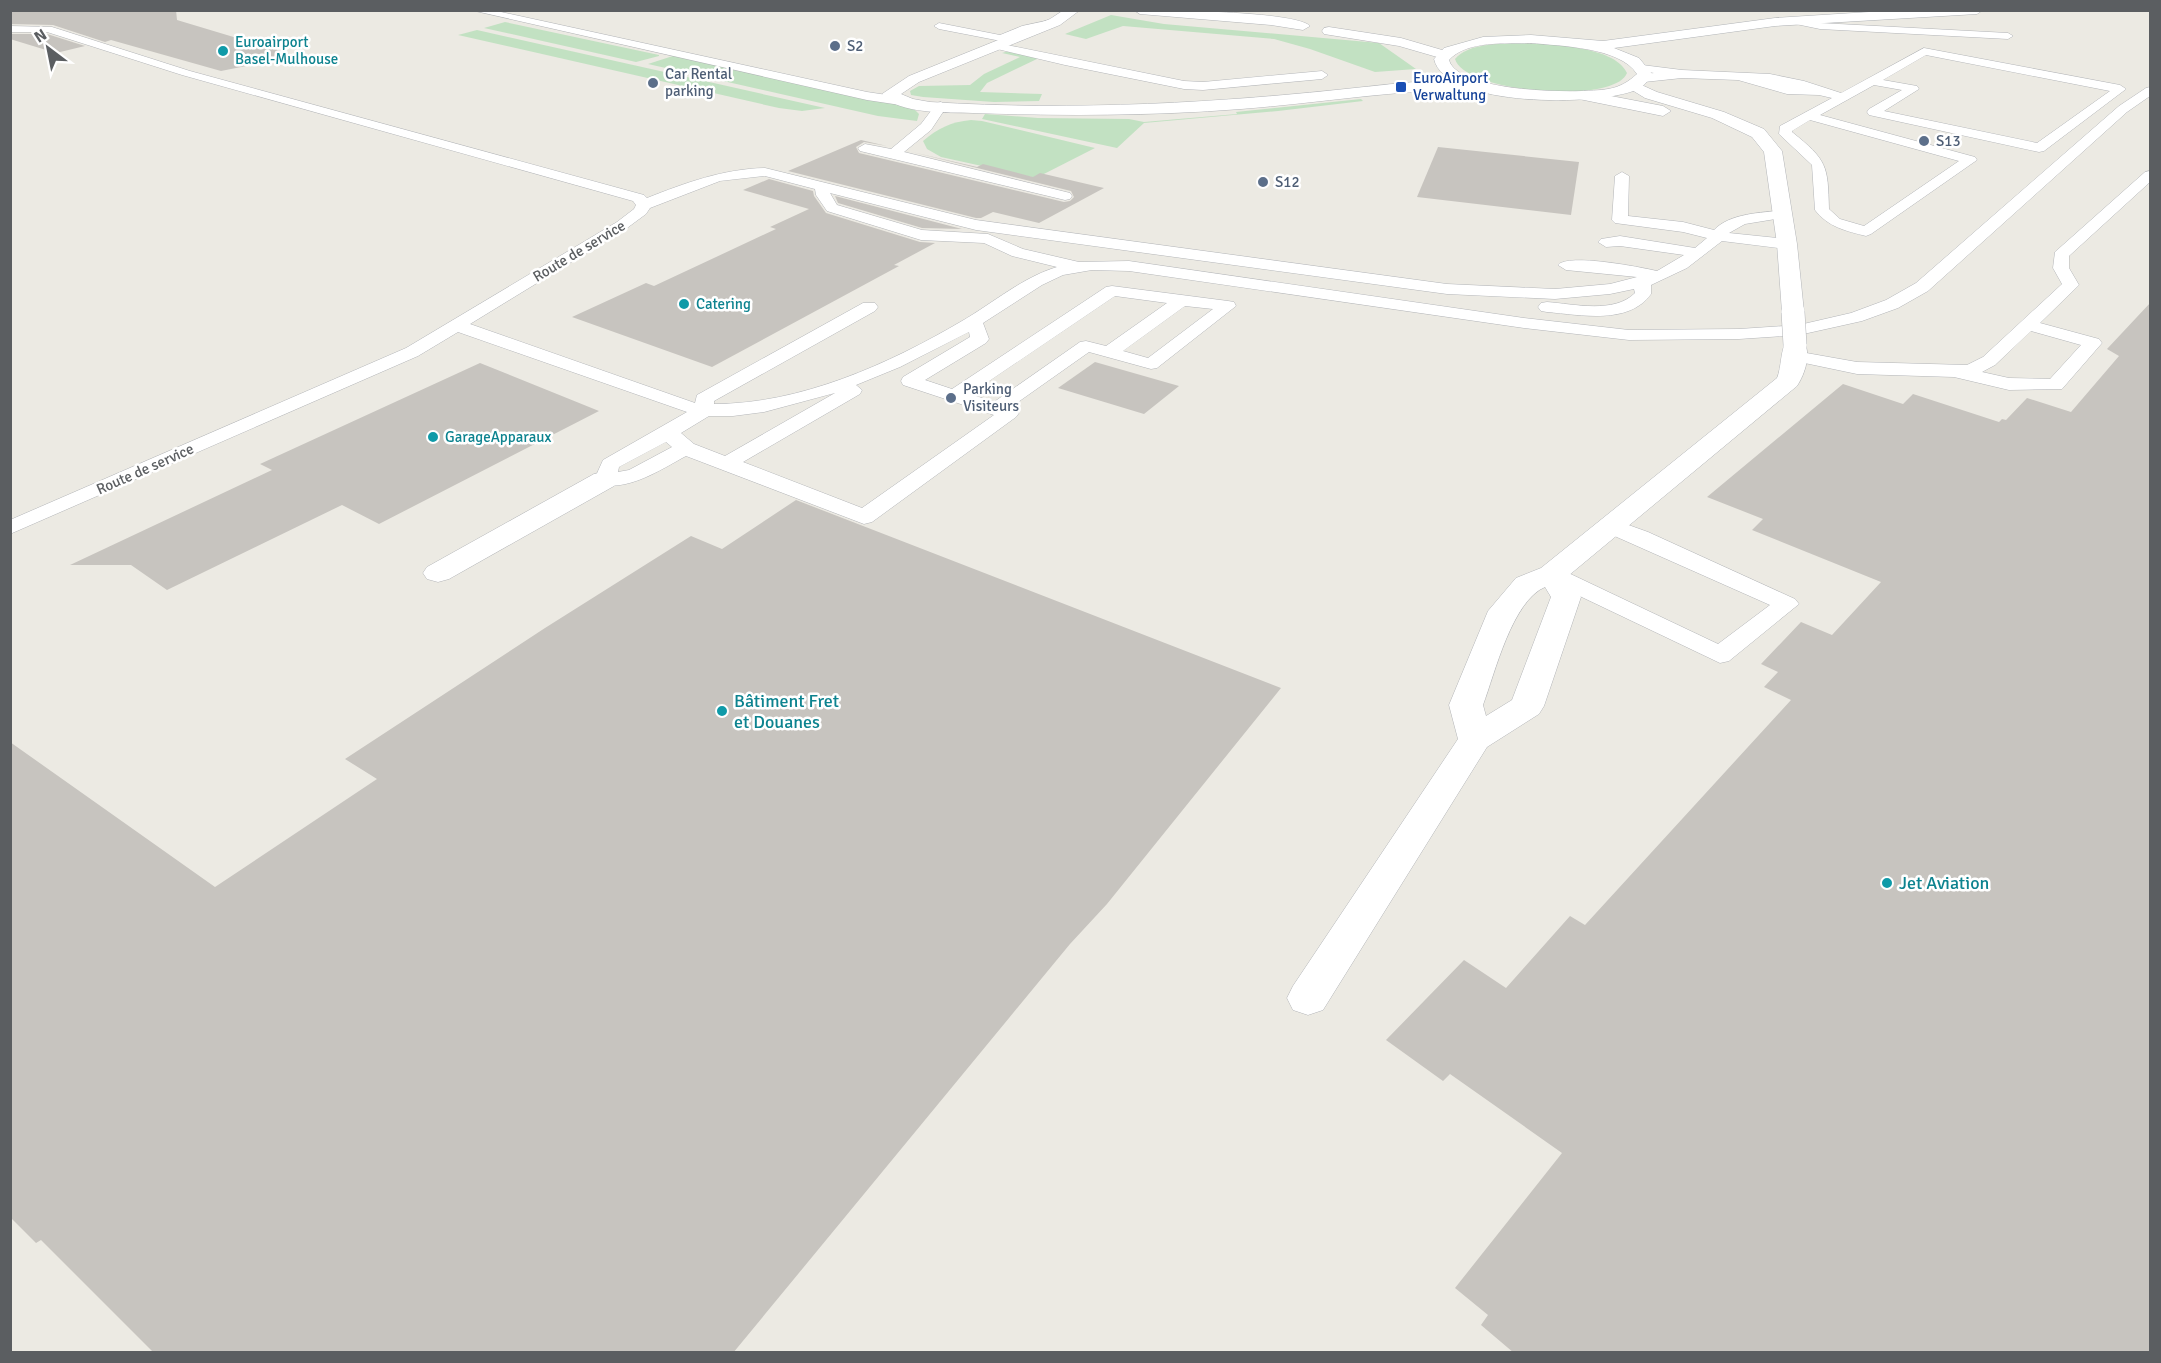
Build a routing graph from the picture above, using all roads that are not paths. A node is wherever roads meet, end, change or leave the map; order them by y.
1 (476, 10) edge
2 (481, 10) edge
3 (1074, 10) edge
4 (1140, 10) edge
5 (1185, 10) edge
6 (1977, 10) edge
7 (543, 13) dead end
8 (1324, 21) junction
9 (1795, 21) junction
10 (10, 29) edge
11 (932, 30) dead end
12 (2008, 36) dead end
13 (1662, 37) junction
14 (689, 44) dead end
15 (996, 45) junction
16 (1464, 45) junction
17 (1581, 45) junction
18 (1444, 55) junction
19 (1621, 56) junction
20 (1322, 75) dead end
21 (1640, 78) junction
22 (796, 80) junction
23 (1872, 81) junction
24 (904, 84) junction
25 (1478, 85) junction
26 (2151, 91) edge
27 (867, 96) junction
28 (1585, 96) junction
29 (1843, 97) junction
30 (907, 102) junction
31 (941, 106) junction
32 (1809, 116) junction
33 (866, 148) dead end
34 (1773, 151) junction
35 (894, 154) junction
36 (2151, 175) edge
37 (1622, 176) dead end
38 (822, 187) junction
39 (2129, 194) junction
40 (1065, 196) dead end
41 (2151, 199) edge
42 (643, 205) junction
43 (1783, 214) junction
44 (1051, 235) junction
45 (1719, 236) junction
46 (987, 239) junction
47 (1606, 242) dead end
48 (1787, 244) junction
49 (1699, 253) junction
50 (1566, 264) dead end
51 (1103, 265) junction
52 (1078, 267) junction
53 (1636, 277) junction
54 (1182, 300) junction
55 (869, 307) dead end
56 (974, 322) junction
57 (456, 325) junction
58 (2028, 325) junction
59 (1795, 351) junction
60 (921, 352) junction
61 (1109, 352) junction
62 (1955, 371) junction
63 (954, 396) junction
64 (996, 409) junction
65 (705, 410) junction
66 (669, 432) junction
67 (684, 449) junction
68 (727, 463) junction
69 (604, 480) junction
70 (1609, 525) junction
71 (10, 528) edge
72 (438, 573) dead end
73 (1552, 574) junction
74 (1475, 739) junction
75 (1308, 998) dead end

1 - 22 lane
2 - 7 lane
3 - 15 street
4 - 8 street
5 - 8 street
6 - 9 street
8 - 16 street
8 - 18 street
9 - 12 lane
9 - 13 street
10 - 42 lane, Route de service
11 - 15 lane
13 - 17 street
13 - 19 street
14 - 22 lane
15 - 20 lane
15 - 24 street
16 - 17 street
16 - 18 street
17 - 19 street
18 - 25 street
19 - 21 street
21 - 28 street
21 - 29 lane
21 - 34 street
22 - 27 lane
23 - 23 lane
23 - 29 lane
24 - 27 lane
24 - 30 street
25 - 28 street
25 - 31 street
26 - 51 lane
27 - 30 lane
28 - 34 street
29 - 32 lane
30 - 31 street
31 - 35 lane
32 - 32 lane
33 - 35 lane
34 - 43 street
35 - 40 lane
36 - 39 lane
37 - 45 lane
38 - 42 lane
38 - 44 lane
38 - 46 lane
39 - 41 lane
39 - 58 lane
42 - 57 lane, Route de service
43 - 45 lane
43 - 48 street
44 - 46 lane
44 - 53 lane
45 - 48 lane
45 - 49 lane
46 - 51 lane
46 - 52 lane
47 - 49 lane
48 - 59 street, bridge
49 - 53 lane
50 - 53 lane
51 - 52 lane
52 - 56 lane
54 - 61 lane
54 - 61 lane
54 - 63 lane
55 - 65 lane
56 - 60 lane
56 - 63 lane
57 - 65 lane
57 - 71 lane, Route de service
58 - 62 lane
58 - 62 lane
59 - 62 lane
59 - 70 street
60 - 65 lane
60 - 68 lane
61 - 64 lane
63 - 64 lane
64 - 68 lane
65 - 66 lane
66 - 67 lane
66 - 69 lane
67 - 68 lane
67 - 69 lane
69 - 72 street
70 - 73 street
70 - 73 lane
73 - 74 street
73 - 74 street
74 - 75 street

